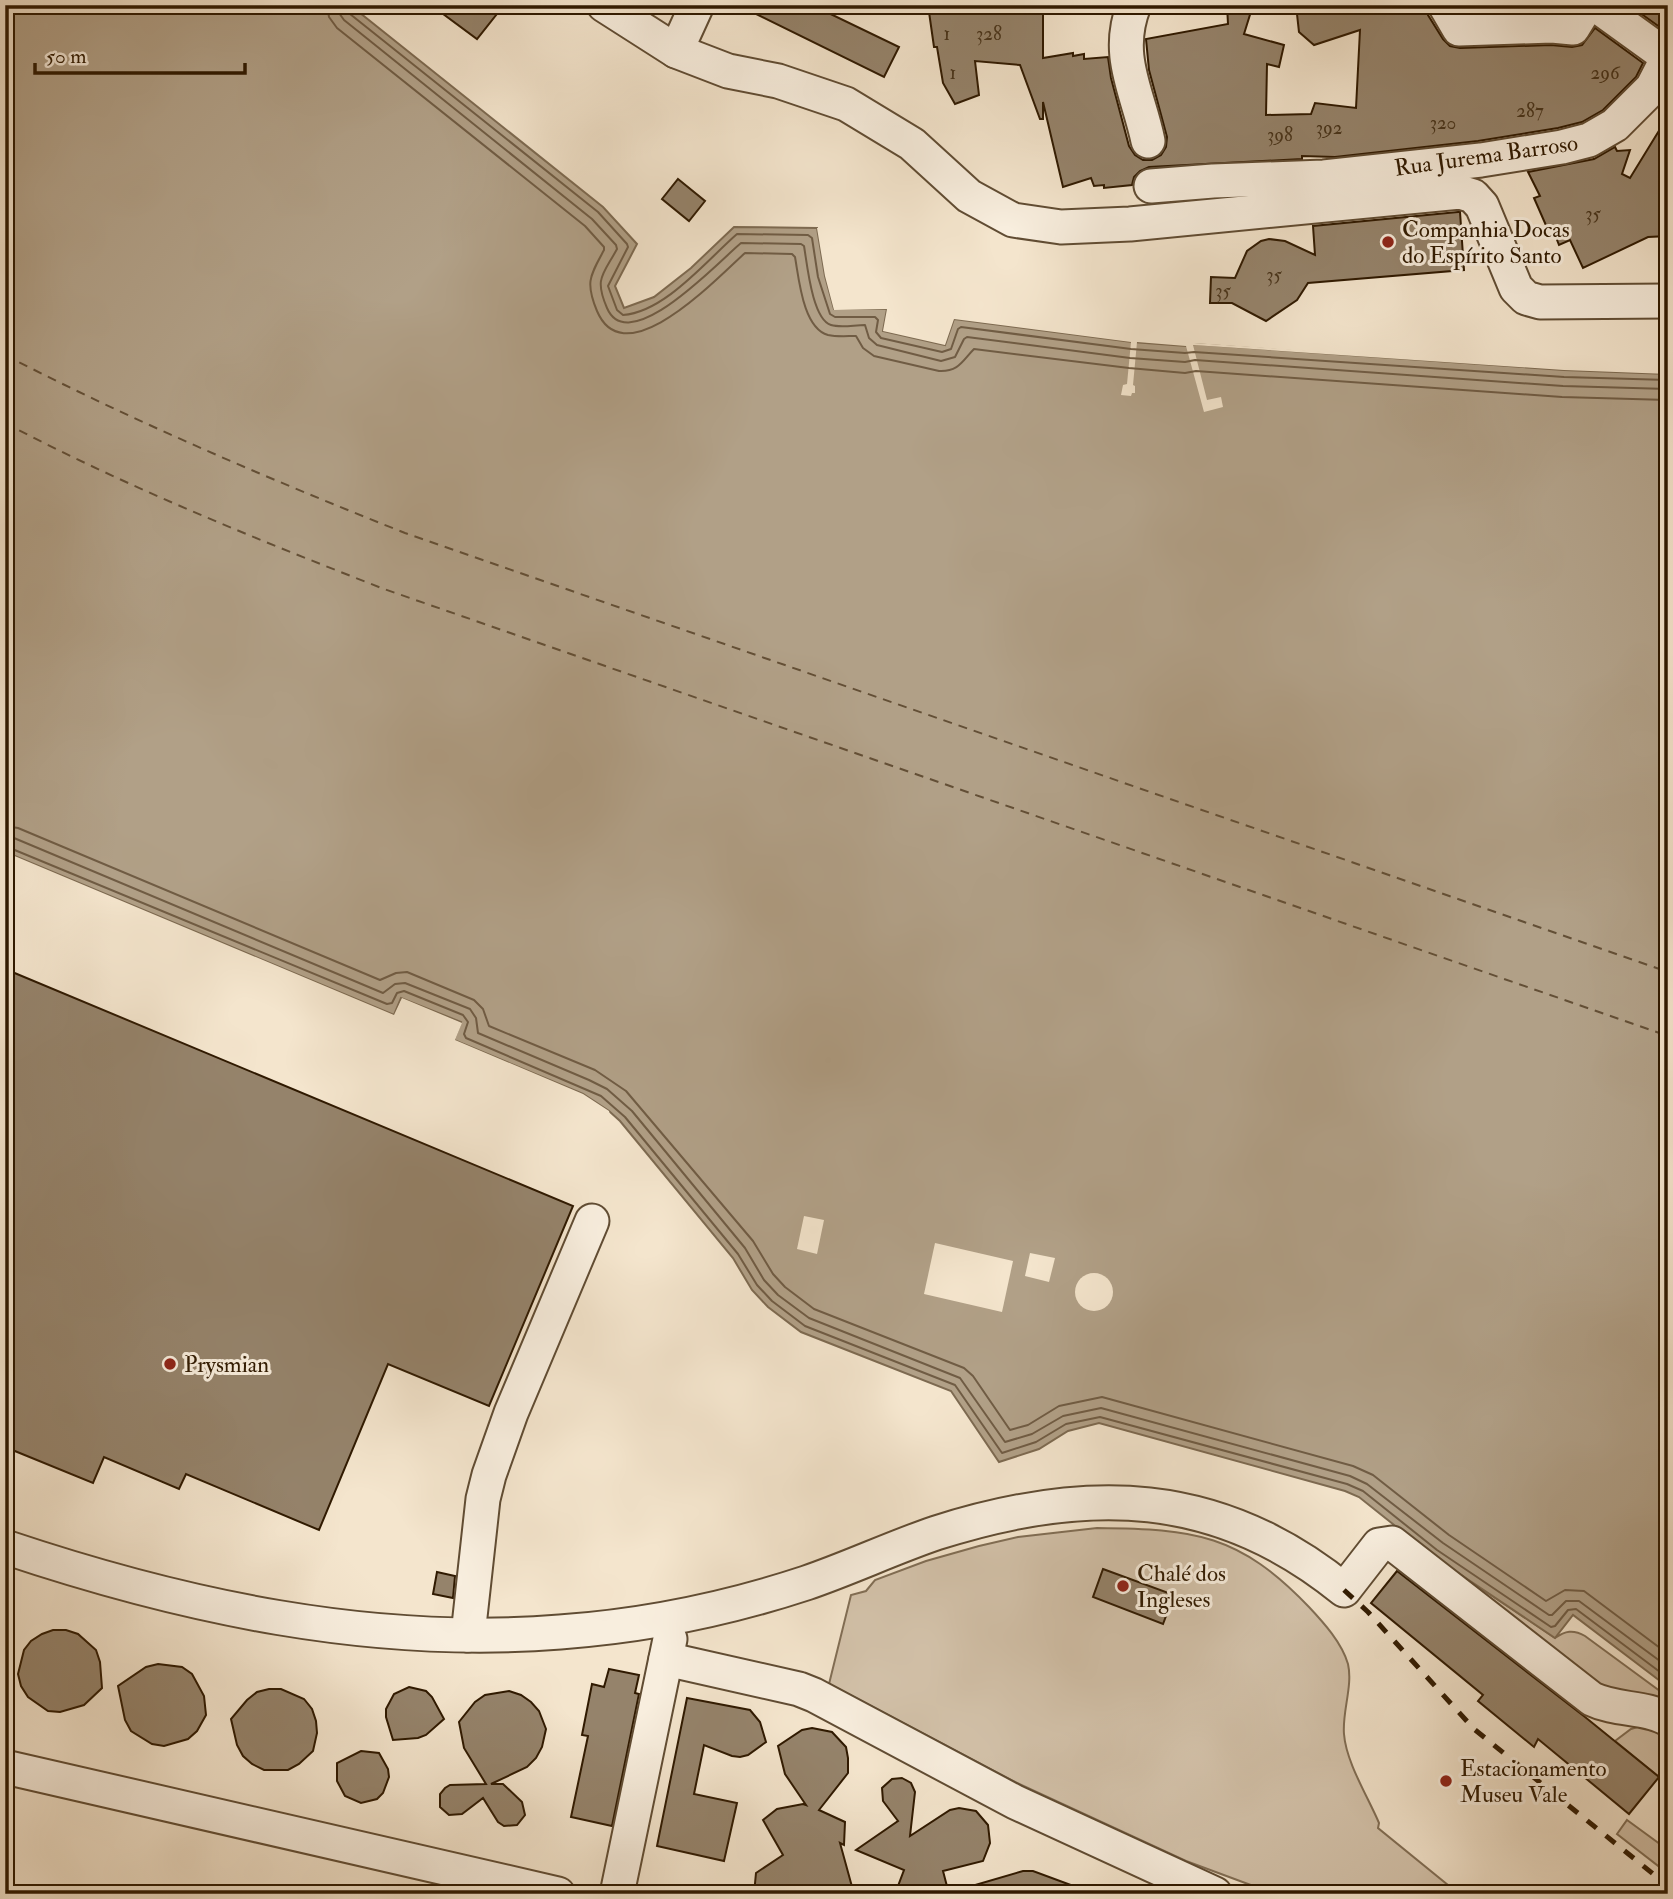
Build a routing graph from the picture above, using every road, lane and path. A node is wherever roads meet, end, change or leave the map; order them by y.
1 (604, 5) edge
2 (697, 5) edge
3 (1134, 5) edge
4 (1446, 5) edge
5 (1587, 5) edge
6 (1596, 5) edge
7 (676, 51) junction
8 (1668, 57) edge
9 (1148, 141) dead end
10 (1151, 187) dead end
11 (1668, 301) edge
12 (592, 1221) dead end
13 (5, 1547) edge
14 (674, 1616) junction
15 (468, 1635) junction
16 (666, 1659) junction
17 (1668, 1719) edge
18 (5, 1767) edge
19 (558, 1894) edge
20 (617, 1894) edge
21 (1215, 1894) edge

1 - 7 street
2 - 7 street
3 - 9 street
4 - 5 street
6 - 8 street
7 - 11 street
8 - 10 street, Rua Jurema Barroso
12 - 15 street
13 - 15 street
14 - 15 street
14 - 16 street
14 - 17 street
16 - 20 street
16 - 21 street
18 - 19 street

